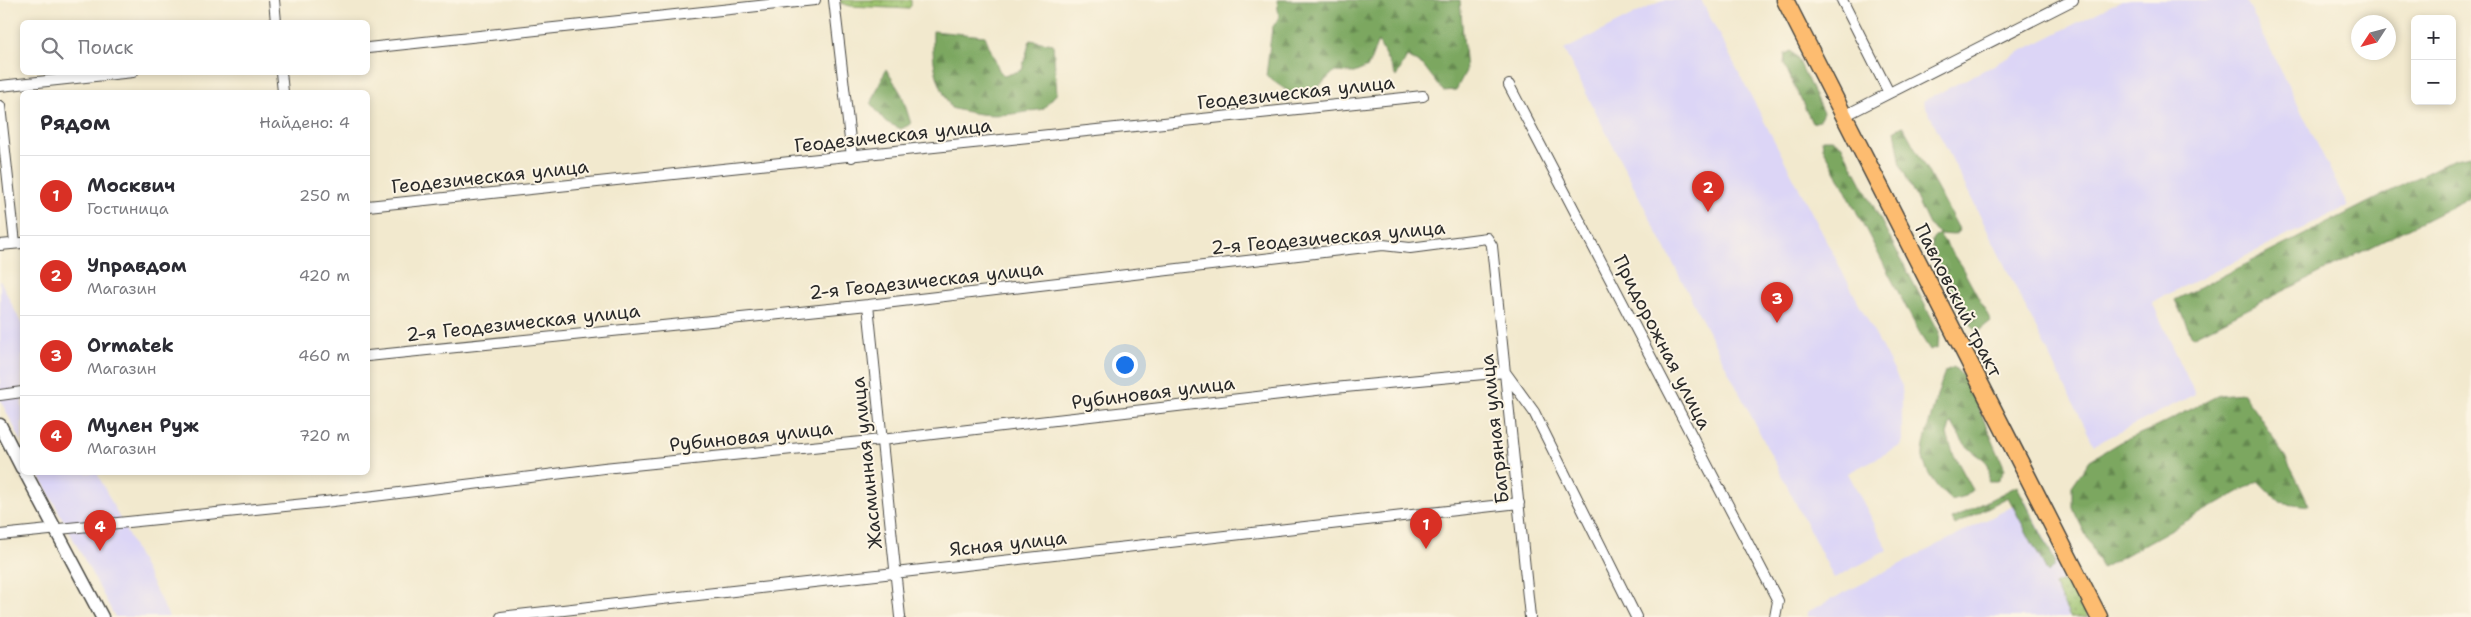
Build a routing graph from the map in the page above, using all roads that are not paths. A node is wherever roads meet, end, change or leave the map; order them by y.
1 (274, 0) edge
2 (814, 0) edge
3 (834, 0) edge
4 (1785, 0) edge
5 (1842, 0) edge
6 (2073, 0) edge
7 (276, 20) edge
8 (370, 48) edge
9 (104, 75) edge
10 (281, 75) edge
11 (1509, 85) dead end
12 (0, 86) edge
13 (283, 90) edge
14 (1890, 93) junction
15 (1422, 96) dead end
16 (0, 106) edge
17 (1844, 116) junction
18 (852, 157) junction
19 (370, 206) edge
20 (1487, 238) joint
21 (19, 243) edge
22 (0, 245) edge
23 (868, 306) junction
24 (370, 356) edge
25 (1505, 372) junction
26 (20, 392) edge
27 (0, 395) edge
28 (0, 425) edge
29 (881, 440) junction
30 (20, 464) edge
31 (27, 475) edge
32 (1519, 503) junction
33 (54, 528) junction
34 (0, 534) edge
35 (895, 574) junction
36 (102, 617) edge
37 (501, 617) edge
38 (900, 617) edge
39 (1530, 617) edge
40 (1636, 617) edge
41 (1775, 617) edge
42 (2099, 617) edge

1 - 7 street
2 - 8 street
3 - 18 street
4 - 17 main road, Павловский тракт
5 - 14 street
6 - 14 street
9 - 12 street
10 - 13 street
11 - 41 street, Придорожная улица
14 - 17 street
15 - 18 street, Геодезическая улица
16 - 21 street
17 - 42 main road, Павловский тракт
18 - 19 street, Геодезическая улица
20 - 23 street, 2-я Геодезическая улица
20 - 25 street, Багряная улица
21 - 22 street
23 - 24 street, 2-я Геодезическая улица
23 - 29 street, Жасминная улица
25 - 29 street, Рубиновая улица
25 - 32 street, Багряная улица
25 - 40 street
26 - 27 street
28 - 30 street
29 - 33 street, Рубиновая улица
29 - 35 street, Жасминная улица
31 - 33 street
32 - 35 street, Ясная улица
32 - 39 street, Багряная улица
33 - 34 street, Рубиновая улица
33 - 36 street
35 - 37 street, Ясная улица
35 - 38 street, Жасминная улица

